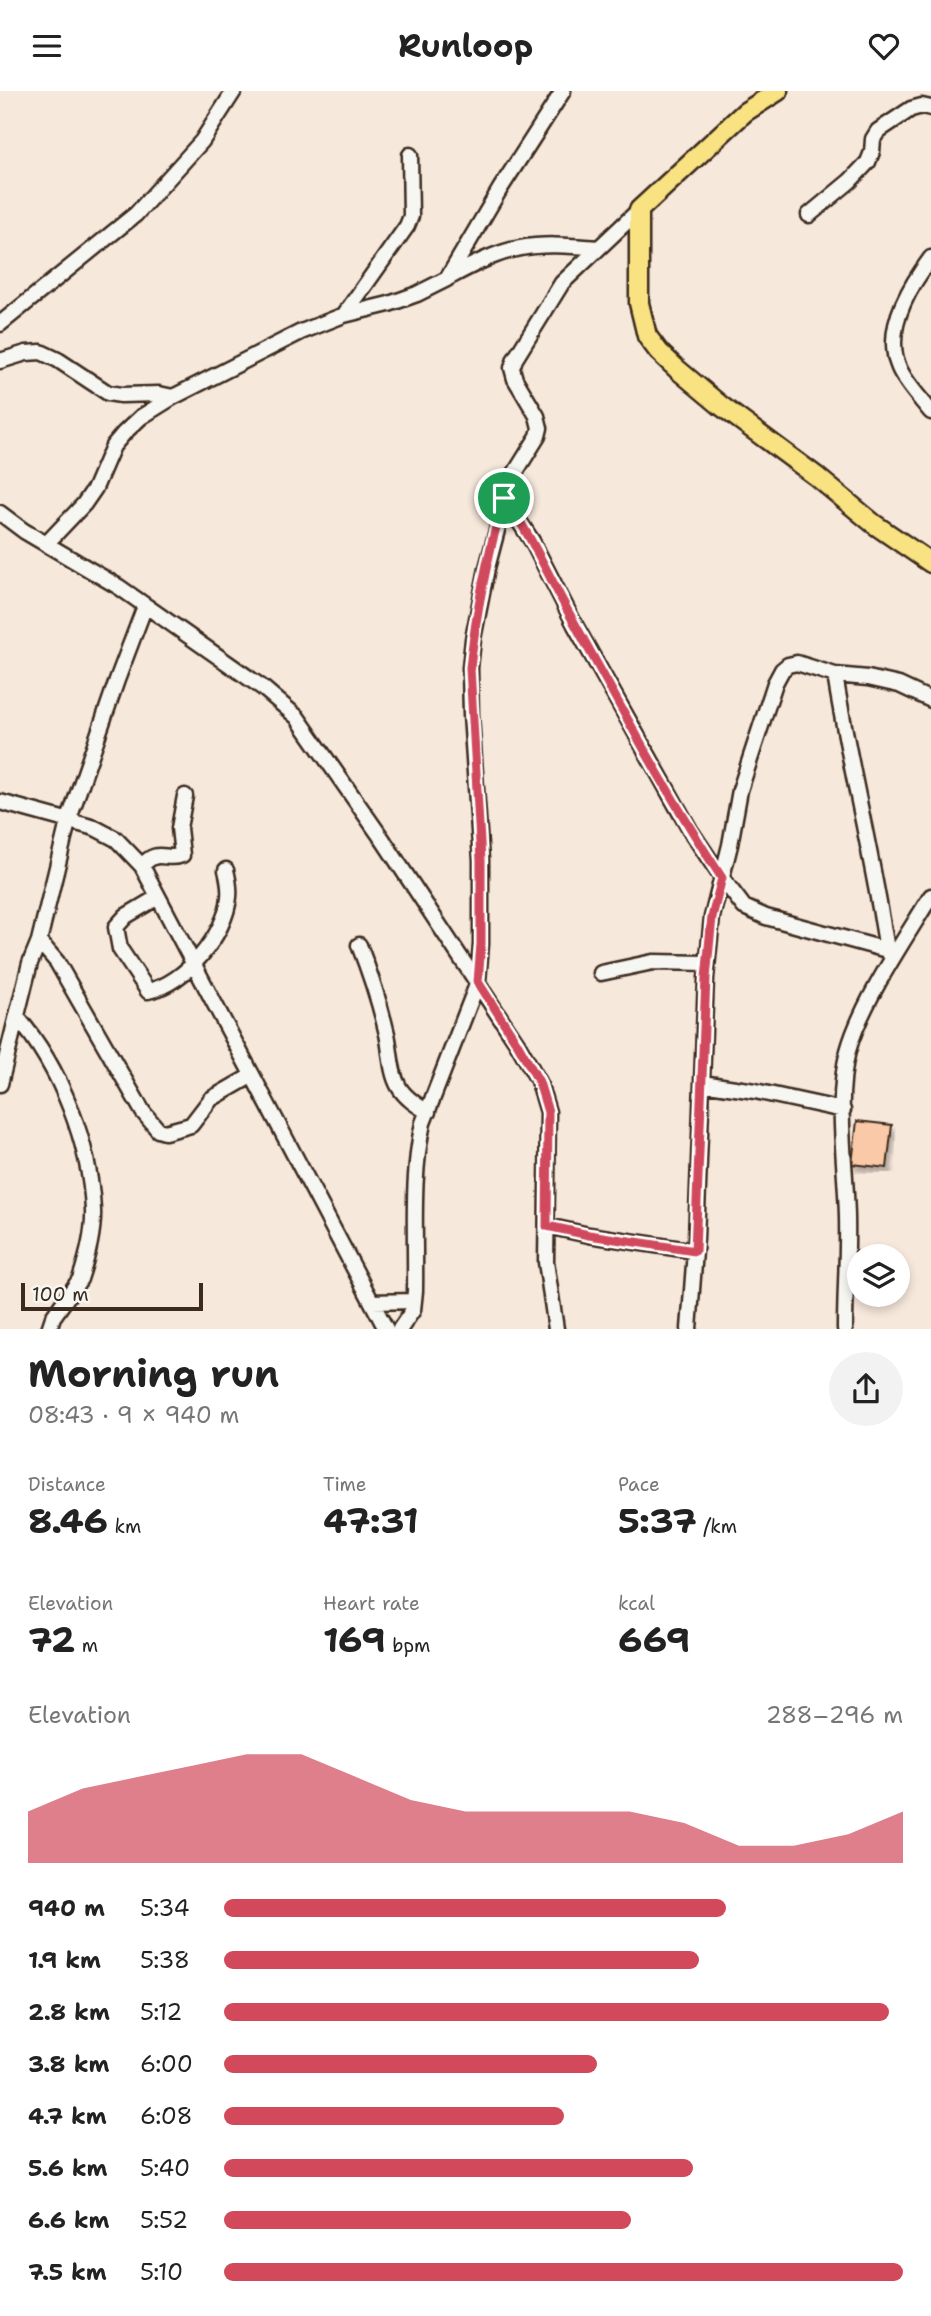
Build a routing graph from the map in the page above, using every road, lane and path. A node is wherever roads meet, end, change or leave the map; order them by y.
1 (234, 91) edge
2 (563, 91) edge
3 (778, 91) edge
4 (931, 108) edge
5 (410, 155) dead end
6 (639, 210) junction
7 (809, 215) dead end
8 (599, 248) junction
9 (931, 258) edge
10 (447, 279) junction
11 (344, 314) junction
12 (0, 324) edge
13 (0, 361) edge
14 (173, 397) junction
15 (931, 412) edge
16 (504, 498) junction
17 (0, 513) edge
18 (47, 543) junction
19 (931, 563) edge
20 (145, 606) junction
21 (835, 675) junction
22 (931, 700) edge
23 (185, 796) dead end
24 (0, 802) edge
25 (68, 822) junction
26 (142, 866) junction
27 (226, 870) dead end
28 (722, 878) junction
29 (931, 896) edge
30 (158, 897) junction
31 (40, 941) junction
32 (359, 945) dead end
33 (890, 955) junction
34 (194, 963) junction
35 (707, 964) junction
36 (601, 973) dead end
37 (478, 982) junction
38 (17, 1017) junction
39 (251, 1076) junction
40 (702, 1083) junction
41 (0, 1084) edge
42 (843, 1110) junction
43 (428, 1112) junction
44 (547, 1226) junction
45 (695, 1251) junction
46 (414, 1301) junction
47 (372, 1302) junction
48 (49, 1329) edge
49 (386, 1329) edge
50 (400, 1329) edge
51 (556, 1329) edge
52 (689, 1329) edge
53 (845, 1329) edge

1 - 12 street
2 - 10 street
3 - 6 main road
4 - 7 street
5 - 11 street
6 - 8 street
6 - 19 main road
8 - 10 street
8 - 16 street
9 - 15 street
10 - 11 street
11 - 14 street
13 - 14 street
14 - 18 street
16 - 28 street
16 - 37 street
17 - 18 street
18 - 20 street
20 - 25 street
20 - 37 street
21 - 22 street
21 - 28 street
21 - 33 street
23 - 26 street
24 - 25 street
25 - 26 street
25 - 31 street
26 - 30 street
27 - 34 street
28 - 33 street
28 - 35 street
29 - 33 street
30 - 34 street
30 - 34 street
31 - 38 street
31 - 39 street
32 - 43 street
33 - 42 street
34 - 39 street
35 - 36 street
35 - 40 street
37 - 43 street
37 - 44 street
38 - 41 street
38 - 48 street
39 - 47 street
40 - 42 street
40 - 45 street
42 - 53 street
43 - 46 street
44 - 45 street
44 - 51 street
45 - 52 street
46 - 47 street
46 - 50 street
47 - 49 street

